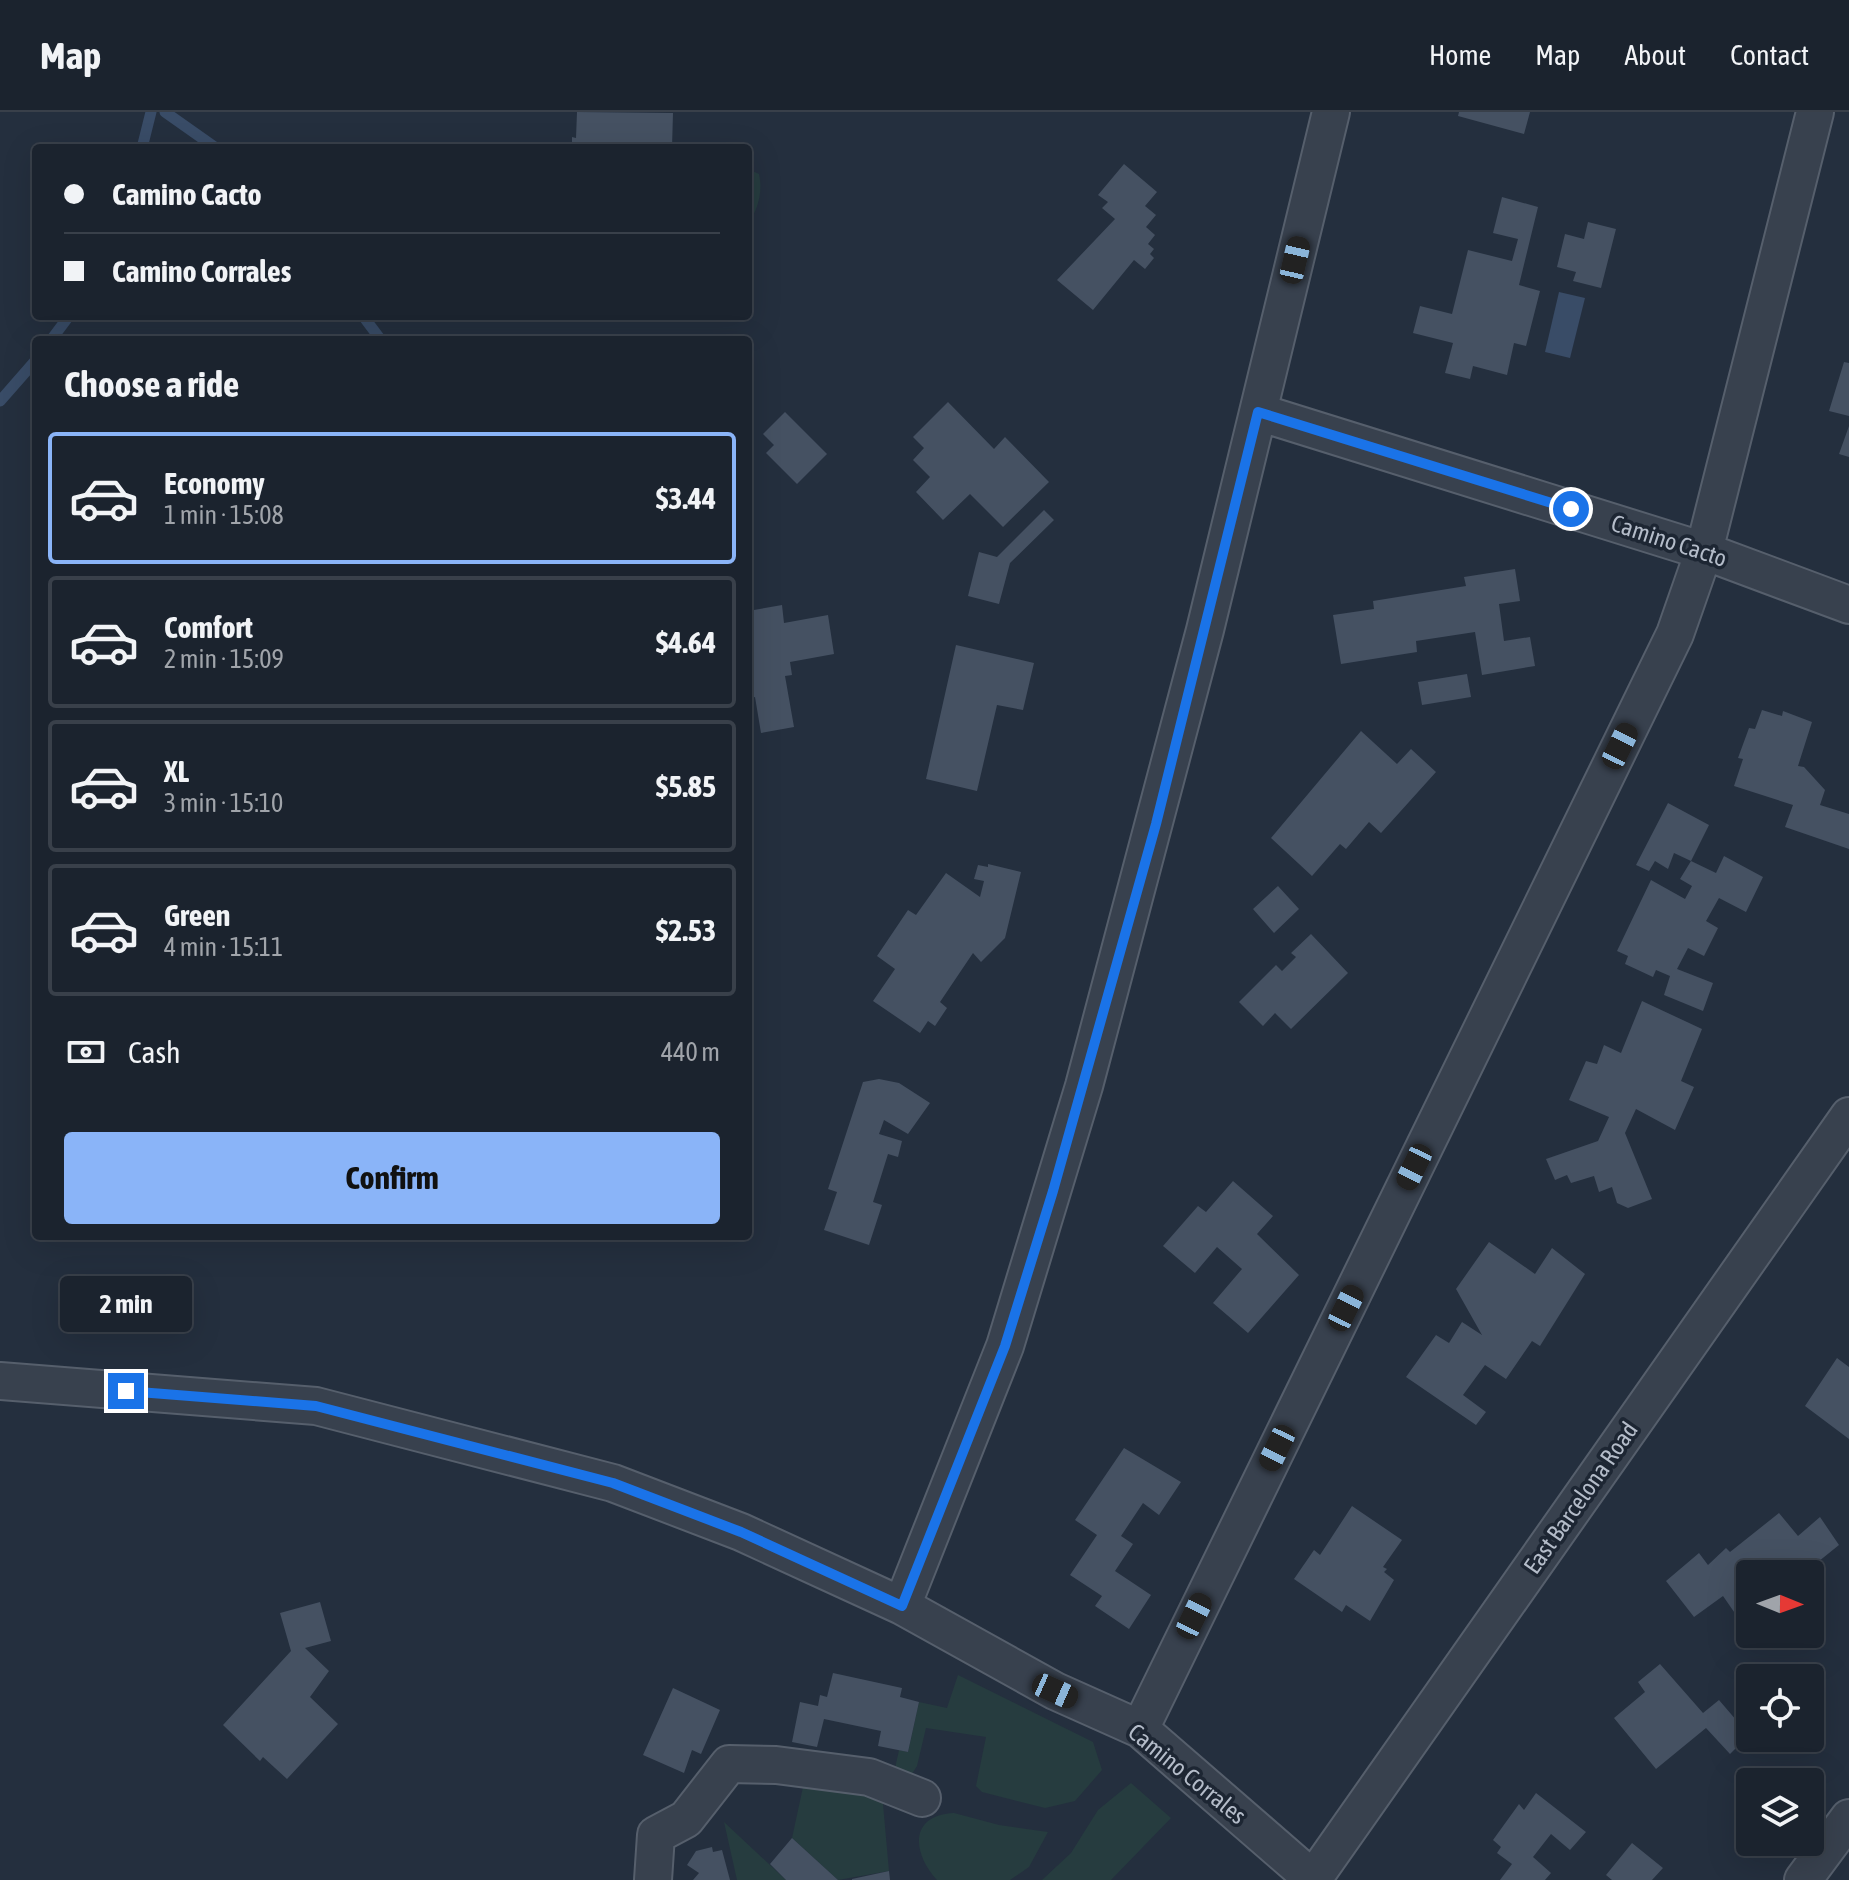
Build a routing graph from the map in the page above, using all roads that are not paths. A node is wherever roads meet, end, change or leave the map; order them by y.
1 (1331, 112) edge
2 (1815, 112) edge
3 (1258, 412) junction
4 (1704, 551) junction
5 (1849, 605) edge
6 (1849, 1116) edge
7 (0, 1381) edge
8 (902, 1606) junction
9 (1140, 1729) junction
10 (922, 1798) dead end
11 (1849, 1818) edge
12 (1314, 1879) edge
13 (653, 1880) edge
14 (1803, 1880) edge

1 - 3 street
2 - 4 street
3 - 4 street, Camino Cacto
3 - 8 street
4 - 5 street, Camino Cacto
4 - 9 street
6 - 12 street, East Barcelona Road
7 - 8 street, Camino Corrales
8 - 9 street, Camino Corrales
9 - 12 street, Camino Corrales
10 - 13 street
11 - 14 street

